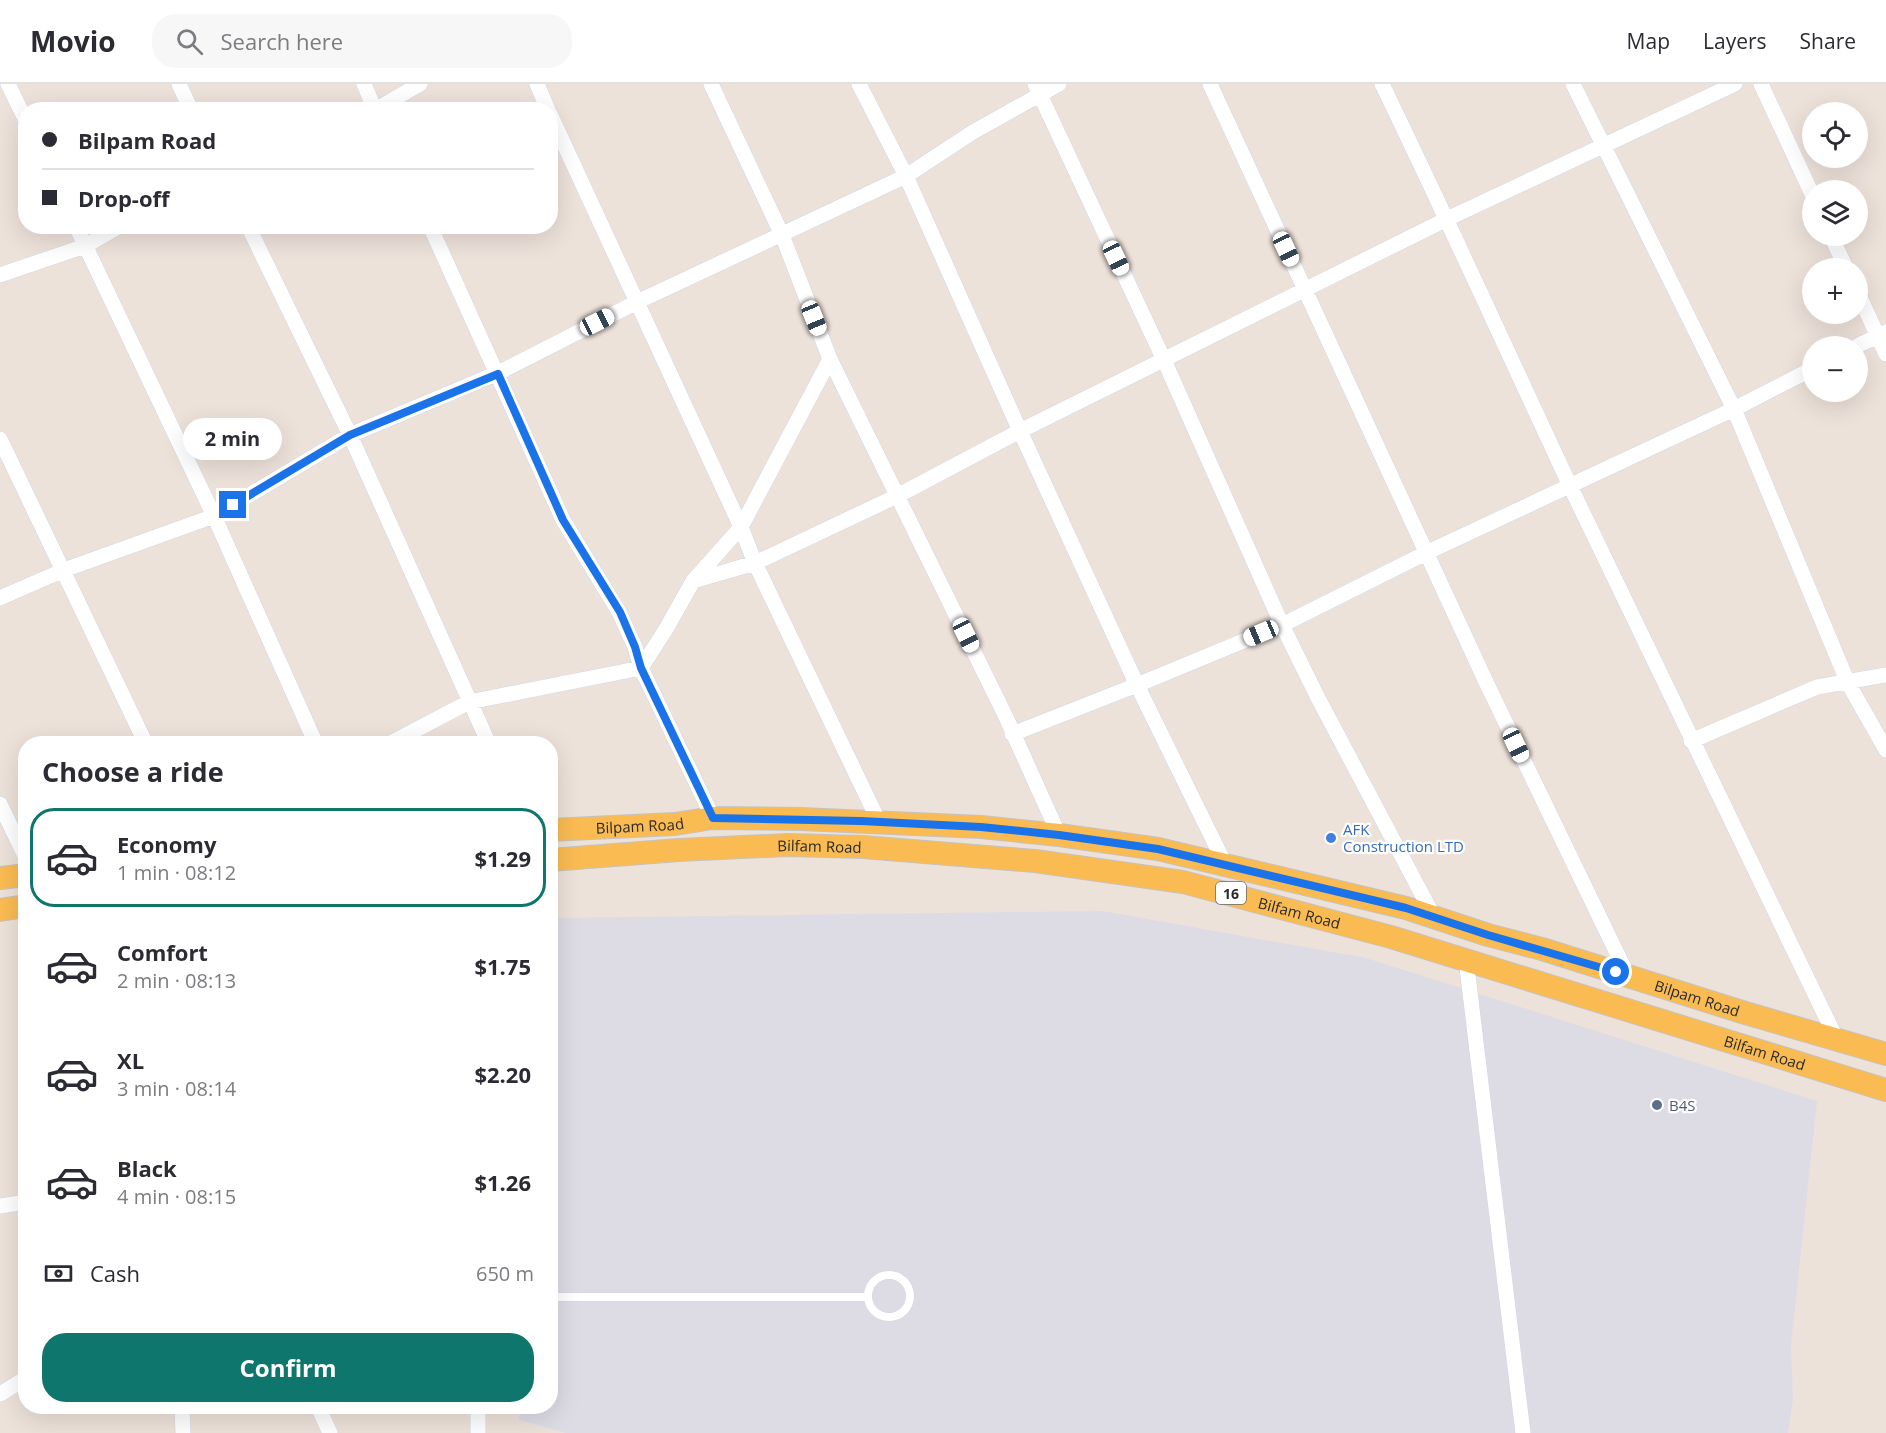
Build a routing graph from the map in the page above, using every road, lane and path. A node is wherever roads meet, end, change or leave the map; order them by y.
1 (8, 84) edge
2 (179, 84) edge
3 (363, 84) edge
4 (420, 84) edge
5 (537, 84) edge
6 (711, 84) edge
7 (859, 84) edge
8 (1059, 84) edge
9 (1210, 84) edge
10 (1382, 84) edge
11 (1573, 84) edge
12 (1735, 84) edge
13 (1761, 84) edge
14 (1037, 89) edge
15 (187, 102) edge
16 (372, 102) edge
17 (388, 102) edge
18 (545, 102) edge
19 (18, 105) edge
20 (558, 131) edge
21 (1602, 146) junction
22 (906, 176) junction
23 (1805, 180) edge
24 (1447, 219) junction
25 (80, 234) edge
26 (106, 234) edge
27 (252, 234) edge
28 (434, 234) edge
29 (782, 236) junction
30 (85, 246) junction
31 (0, 276) edge
32 (1305, 290) junction
33 (637, 302) junction
34 (1868, 310) edge
35 (1882, 334) edge
36 (1868, 341) edge
37 (1886, 354) edge
38 (830, 359) junction
39 (1164, 360) junction
40 (498, 374) junction
41 (1802, 374) edge
42 (1734, 409) junction
43 (1020, 431) junction
44 (350, 435) junction
45 (0, 439) edge
46 (1571, 486) junction
47 (897, 496) junction
48 (214, 516) junction
49 (741, 527) junction
50 (1428, 552) junction
51 (755, 563) junction
52 (64, 570) junction
53 (693, 581) junction
54 (0, 598) edge
55 (1282, 625) junction
56 (641, 668) junction
57 (1886, 675) edge
58 (1848, 683) junction
59 (1137, 685) junction
60 (469, 702) junction
61 (1012, 734) junction
62 (142, 736) edge
63 (312, 736) edge
64 (404, 736) edge
65 (485, 736) edge
66 (1691, 741) junction
67 (1886, 750) edge
68 (0, 804) edge
69 (713, 818) junction
70 (879, 822) junction
71 (558, 830) edge
72 (1059, 835) junction
73 (18, 841) edge
74 (558, 859) edge
75 (1225, 864) junction
76 (18, 876) edge
77 (0, 878) edge
78 (18, 907) edge
79 (0, 910) edge
80 (1434, 917) junction
81 (1466, 959) junction
82 (1628, 976) junction
83 (1836, 1038) junction
84 (1886, 1054) edge
85 (1886, 1090) edge
86 (18, 1203) edge
87 (0, 1206) edge
88 (558, 1297) edge
89 (868, 1297) junction
90 (18, 1383) edge
91 (0, 1394) edge
92 (182, 1414) edge
93 (321, 1414) edge
94 (478, 1414) edge
95 (183, 1433) edge
96 (330, 1433) edge
97 (478, 1433) edge
98 (1523, 1433) edge

1 - 19 street
2 - 15 street
3 - 16 street
4 - 17 street
5 - 18 street
6 - 29 street
7 - 22 street
8 - 14 street
9 - 32 street
10 - 24 street
11 - 21 street
12 - 21 street
13 - 23 street
14 - 22 street
14 - 39 street
20 - 33 street
21 - 24 street
21 - 42 street
22 - 29 street
22 - 43 street
24 - 32 street
24 - 46 street
25 - 30 street
26 - 30 street
27 - 44 street
28 - 40 street
29 - 33 street
29 - 38 street
30 - 31 street
30 - 48 street
32 - 39 street
32 - 50 street
33 - 40 street
33 - 49 street
34 - 35 street
35 - 36 street
35 - 37 street
38 - 47 street
38 - 49 street
39 - 43 street
39 - 55 street
40 - 44 street
40 - 56 street
41 - 42 street
42 - 46 street
42 - 58 street
43 - 47 street
43 - 59 street
44 - 48 street
44 - 60 street
45 - 52 street
46 - 50 street
46 - 66 street
47 - 51 street
47 - 61 street
48 - 52 street
48 - 63 street
49 - 51 street
49 - 53 street
50 - 55 street
50 - 82 street
51 - 53 street
51 - 70 street
52 - 54 street
52 - 62 street
53 - 56 street
55 - 59 street
55 - 80 street
56 - 60 street
56 - 69 street
57 - 58 street
58 - 66 street
58 - 67 street
59 - 61 street
59 - 75 street
60 - 64 street
60 - 65 street
61 - 72 street
66 - 83 street
68 - 73 street
69 - 70 main road, Bilpam Road / 16
69 - 71 main road, Bilpam Road / 16
70 - 72 main road, Bilpam Road / 16
72 - 75 main road, Bilpam Road / 16
74 - 81 main road, Bilfam Road / 16
75 - 80 main road, Bilpam Road / 16
76 - 77 main road
78 - 79 main road
80 - 82 main road, Bilpam Road / 16
81 - 85 main road, Bilfam Road / 16
81 - 98 street
82 - 83 main road, Bilpam Road / 16
83 - 84 main road, Bilpam Road / 16
86 - 87 street
88 - 89 lane
89 - 89 lane
90 - 91 street
92 - 95 street
93 - 96 street
94 - 97 street

